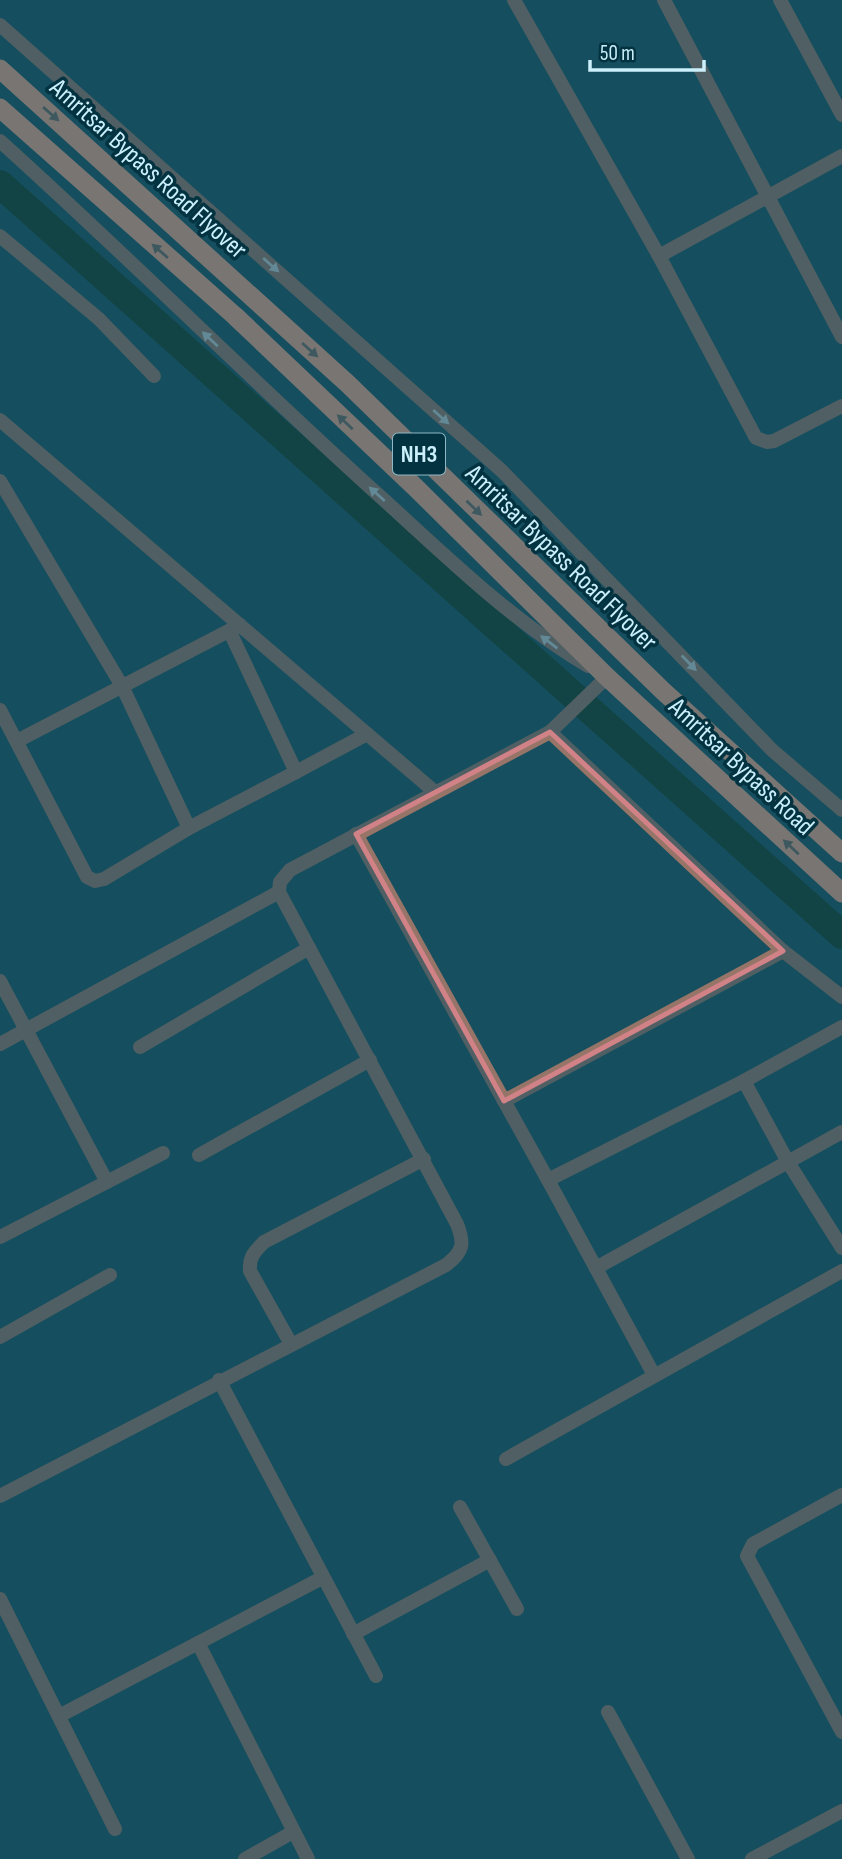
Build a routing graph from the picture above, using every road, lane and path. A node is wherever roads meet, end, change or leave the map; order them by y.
1 (514, 0) edge
2 (664, 0) edge
3 (780, 0) edge
4 (0, 25) edge
5 (0, 69) edge
6 (0, 108) edge
7 (842, 115) edge
8 (0, 141) edge
9 (842, 156) edge
10 (768, 197) junction
11 (0, 236) edge
12 (659, 257) junction
13 (842, 337) edge
14 (154, 376) dead end
15 (842, 406) edge
16 (0, 420) edge
17 (0, 481) edge
18 (235, 629) junction
19 (607, 677) junction
20 (122, 686) junction
21 (0, 710) edge
22 (550, 733) junction
23 (367, 734) junction
24 (18, 741) junction
25 (296, 772) junction
26 (435, 792) junction
27 (842, 810) edge
28 (189, 828) junction
29 (356, 834) junction
30 (837, 849) edge
31 (279, 892) junction
32 (842, 892) edge
33 (309, 948) junction
34 (783, 951) junction
35 (0, 981) edge
36 (842, 997) edge
37 (842, 1027) edge
38 (27, 1028) junction
39 (0, 1044) edge
40 (140, 1047) dead end
41 (370, 1060) junction
42 (744, 1082) junction
43 (504, 1101) junction
44 (842, 1132) edge
45 (163, 1153) dead end
46 (200, 1155) dead end
47 (424, 1159) junction
48 (788, 1162) junction
49 (548, 1180) junction
50 (107, 1182) junction
51 (0, 1237) edge
52 (842, 1248) edge
53 (596, 1268) junction
54 (842, 1271) edge
55 (110, 1275) dead end
56 (0, 1337) edge
57 (291, 1344) junction
58 (654, 1374) junction
59 (219, 1380) junction
60 (506, 1459) dead end
61 (842, 1495) edge
62 (0, 1496) edge
63 (460, 1507) dead end
64 (490, 1560) junction
65 (322, 1578) junction
66 (0, 1599) edge
67 (517, 1609) dead end
68 (354, 1634) junction
69 (198, 1643) junction
70 (376, 1676) dead end
71 (608, 1712) dead end
72 (59, 1716) junction
73 (842, 1732) edge
74 (842, 1811) edge
75 (114, 1829) dead end
76 (293, 1832) junction
77 (245, 1859) edge
78 (308, 1859) edge
79 (688, 1859) edge
80 (752, 1859) edge

1 - 12 street
2 - 10 street
3 - 7 street
4 -> 27 street
5 -> 30 highway, Amritsar Bypass Road Flyover / NH3
19 -> 6 highway, Amritsar Bypass Road Flyover / NH3
19 -> 8 street
9 - 10 street
10 - 12 street
10 - 13 street
11 - 14 street
12 - 15 street
16 - 18 street
17 - 20 street
18 - 20 street
18 - 23 street
18 - 25 street
19 - 22 street
32 -> 19 highway, Amritsar Bypass Road / NH3
20 - 24 street
20 - 28 street
21 - 24 street
22 - 26 street
22 - 34 street
23 - 25 street
23 - 26 street
24 - 28 street
25 - 28 street
26 - 29 street
29 - 31 street
29 - 43 street
31 - 33 street
31 - 38 street
33 - 40 street
33 - 41 street
34 - 36 street
34 - 43 street
35 - 38 street
37 - 42 street
38 - 39 street
38 - 50 street
41 - 46 street
41 - 47 street
42 - 48 street
42 - 49 street
43 - 49 street
44 - 48 street
45 - 50 street
47 - 57 street
47 - 57 street
48 - 52 street
48 - 53 street
49 - 53 street
50 - 51 street
53 - 58 street
54 - 58 street
55 - 56 street
57 - 59 street
58 - 60 street
59 - 62 street
59 - 65 street
61 - 73 street
63 - 64 street
64 - 67 street
64 - 68 street
65 - 68 street
65 - 69 street
66 - 72 street
68 - 70 street
69 - 72 street
69 - 76 street
71 - 79 street
72 - 75 street
74 - 80 street
76 - 77 street
76 - 78 street

